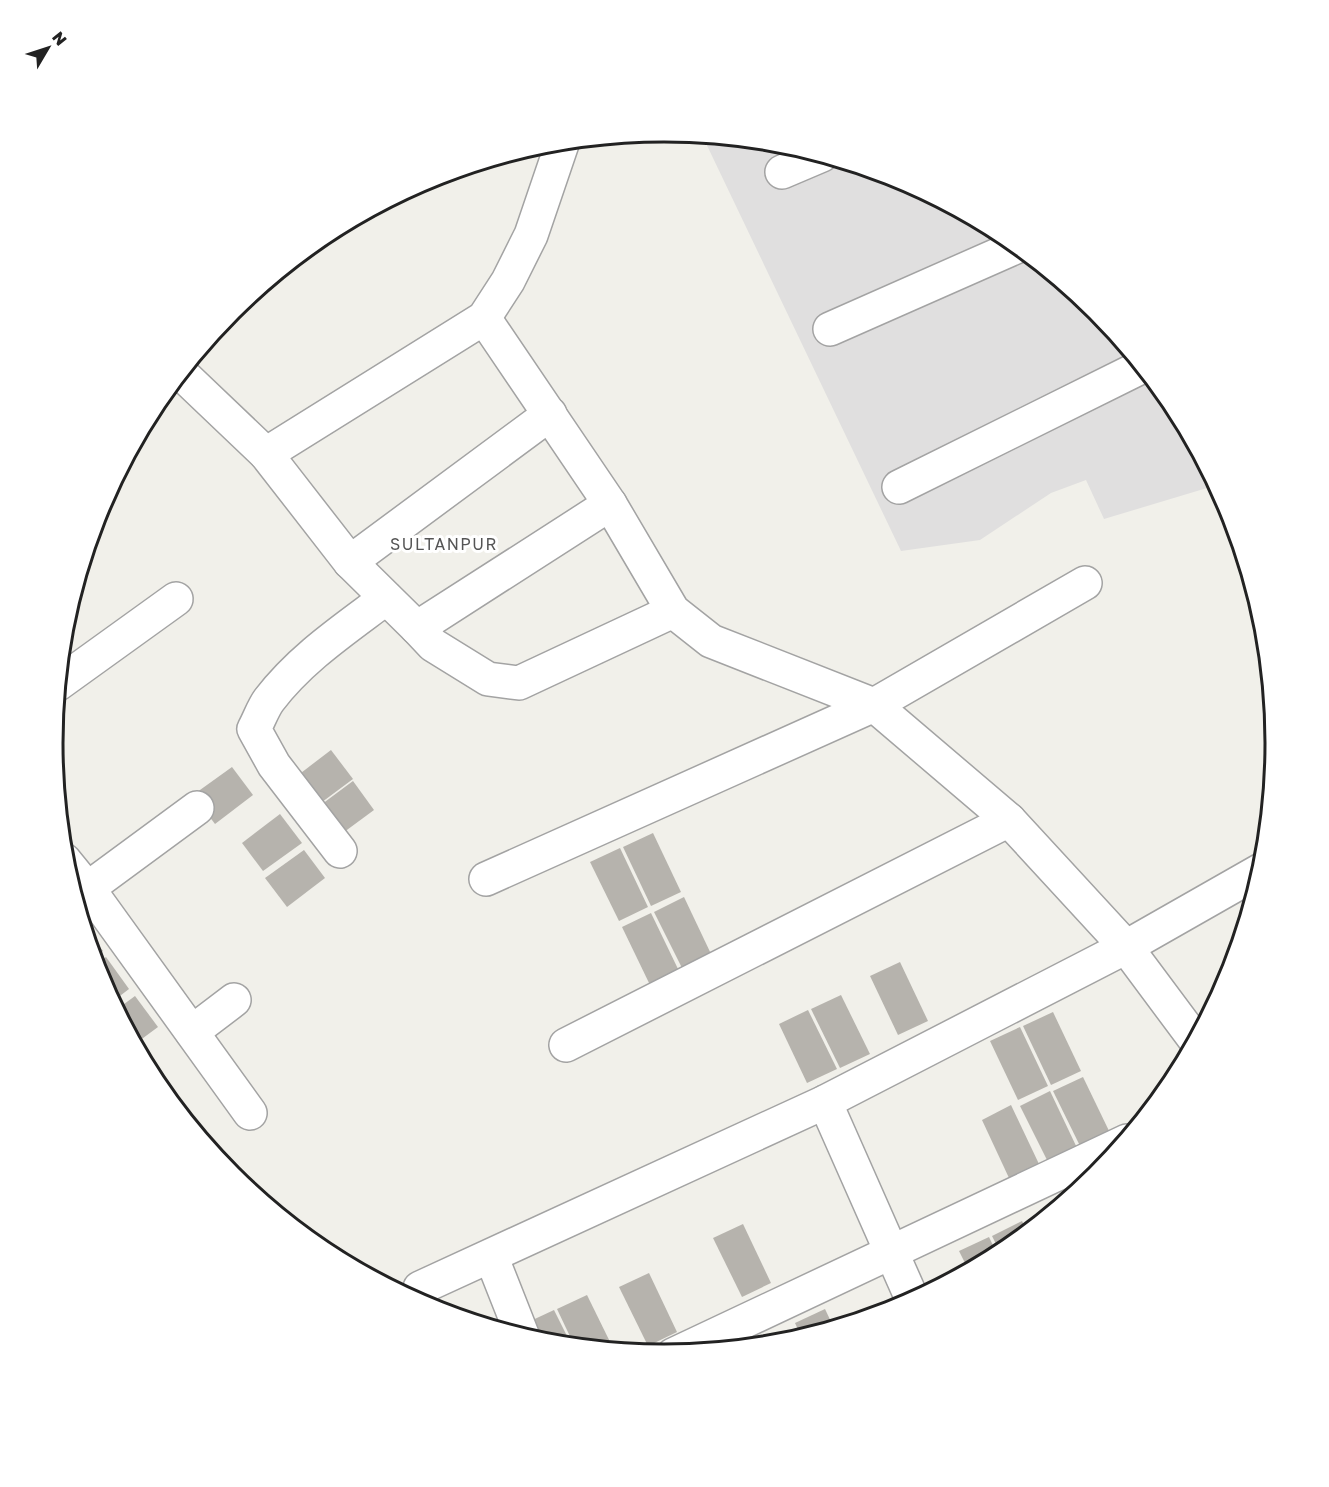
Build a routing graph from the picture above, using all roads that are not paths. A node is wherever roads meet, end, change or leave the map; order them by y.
1 (559, 152) edge
2 (810, 160) edge
3 (782, 172) dead end
4 (1009, 250) edge
5 (484, 318) junction
6 (830, 329) dead end
7 (1136, 370) edge
8 (186, 378) edge
9 (550, 414) junction
10 (266, 454) junction
11 (899, 487) dead end
12 (610, 504) junction
13 (350, 562) junction
14 (1085, 583) dead end
15 (386, 598) junction
16 (176, 599) dead end
17 (673, 611) junction
18 (417, 628) junction
19 (67, 678) edge
20 (874, 705) junction
21 (197, 808) dead end
22 (1009, 820) junction
23 (340, 851) dead end
24 (1251, 876) edge
25 (79, 879) edge
26 (486, 879) dead end
27 (87, 889) junction
28 (1126, 947) junction
29 (234, 1000) dead end
30 (192, 1032) junction
31 (1191, 1034) edge
32 (566, 1046) dead end
33 (825, 1102) junction
34 (250, 1113) dead end
35 (1108, 1150) edge
36 (891, 1253) junction
37 (491, 1256) junction
38 (420, 1288) dead end
39 (910, 1292) edge
40 (519, 1327) edge
41 (696, 1344) edge

1 - 5 street
2 - 3 street
4 - 6 street
5 - 9 street
5 - 10 street
7 - 11 street
8 - 10 street
9 - 12 street
9 - 13 street
10 - 13 street
12 - 17 street
12 - 18 street
13 - 15 street
14 - 20 street
15 - 18 street
15 - 23 street
16 - 19 street
17 - 18 street
17 - 20 street
20 - 22 street
20 - 26 street
21 - 27 street
22 - 28 street
22 - 32 street
24 - 28 street
25 - 27 street
27 - 30 street
28 - 31 street
28 - 33 street
29 - 30 street
30 - 34 street
33 - 36 street
33 - 37 street
35 - 36 street
36 - 39 street
36 - 41 street
37 - 38 street
37 - 40 street

